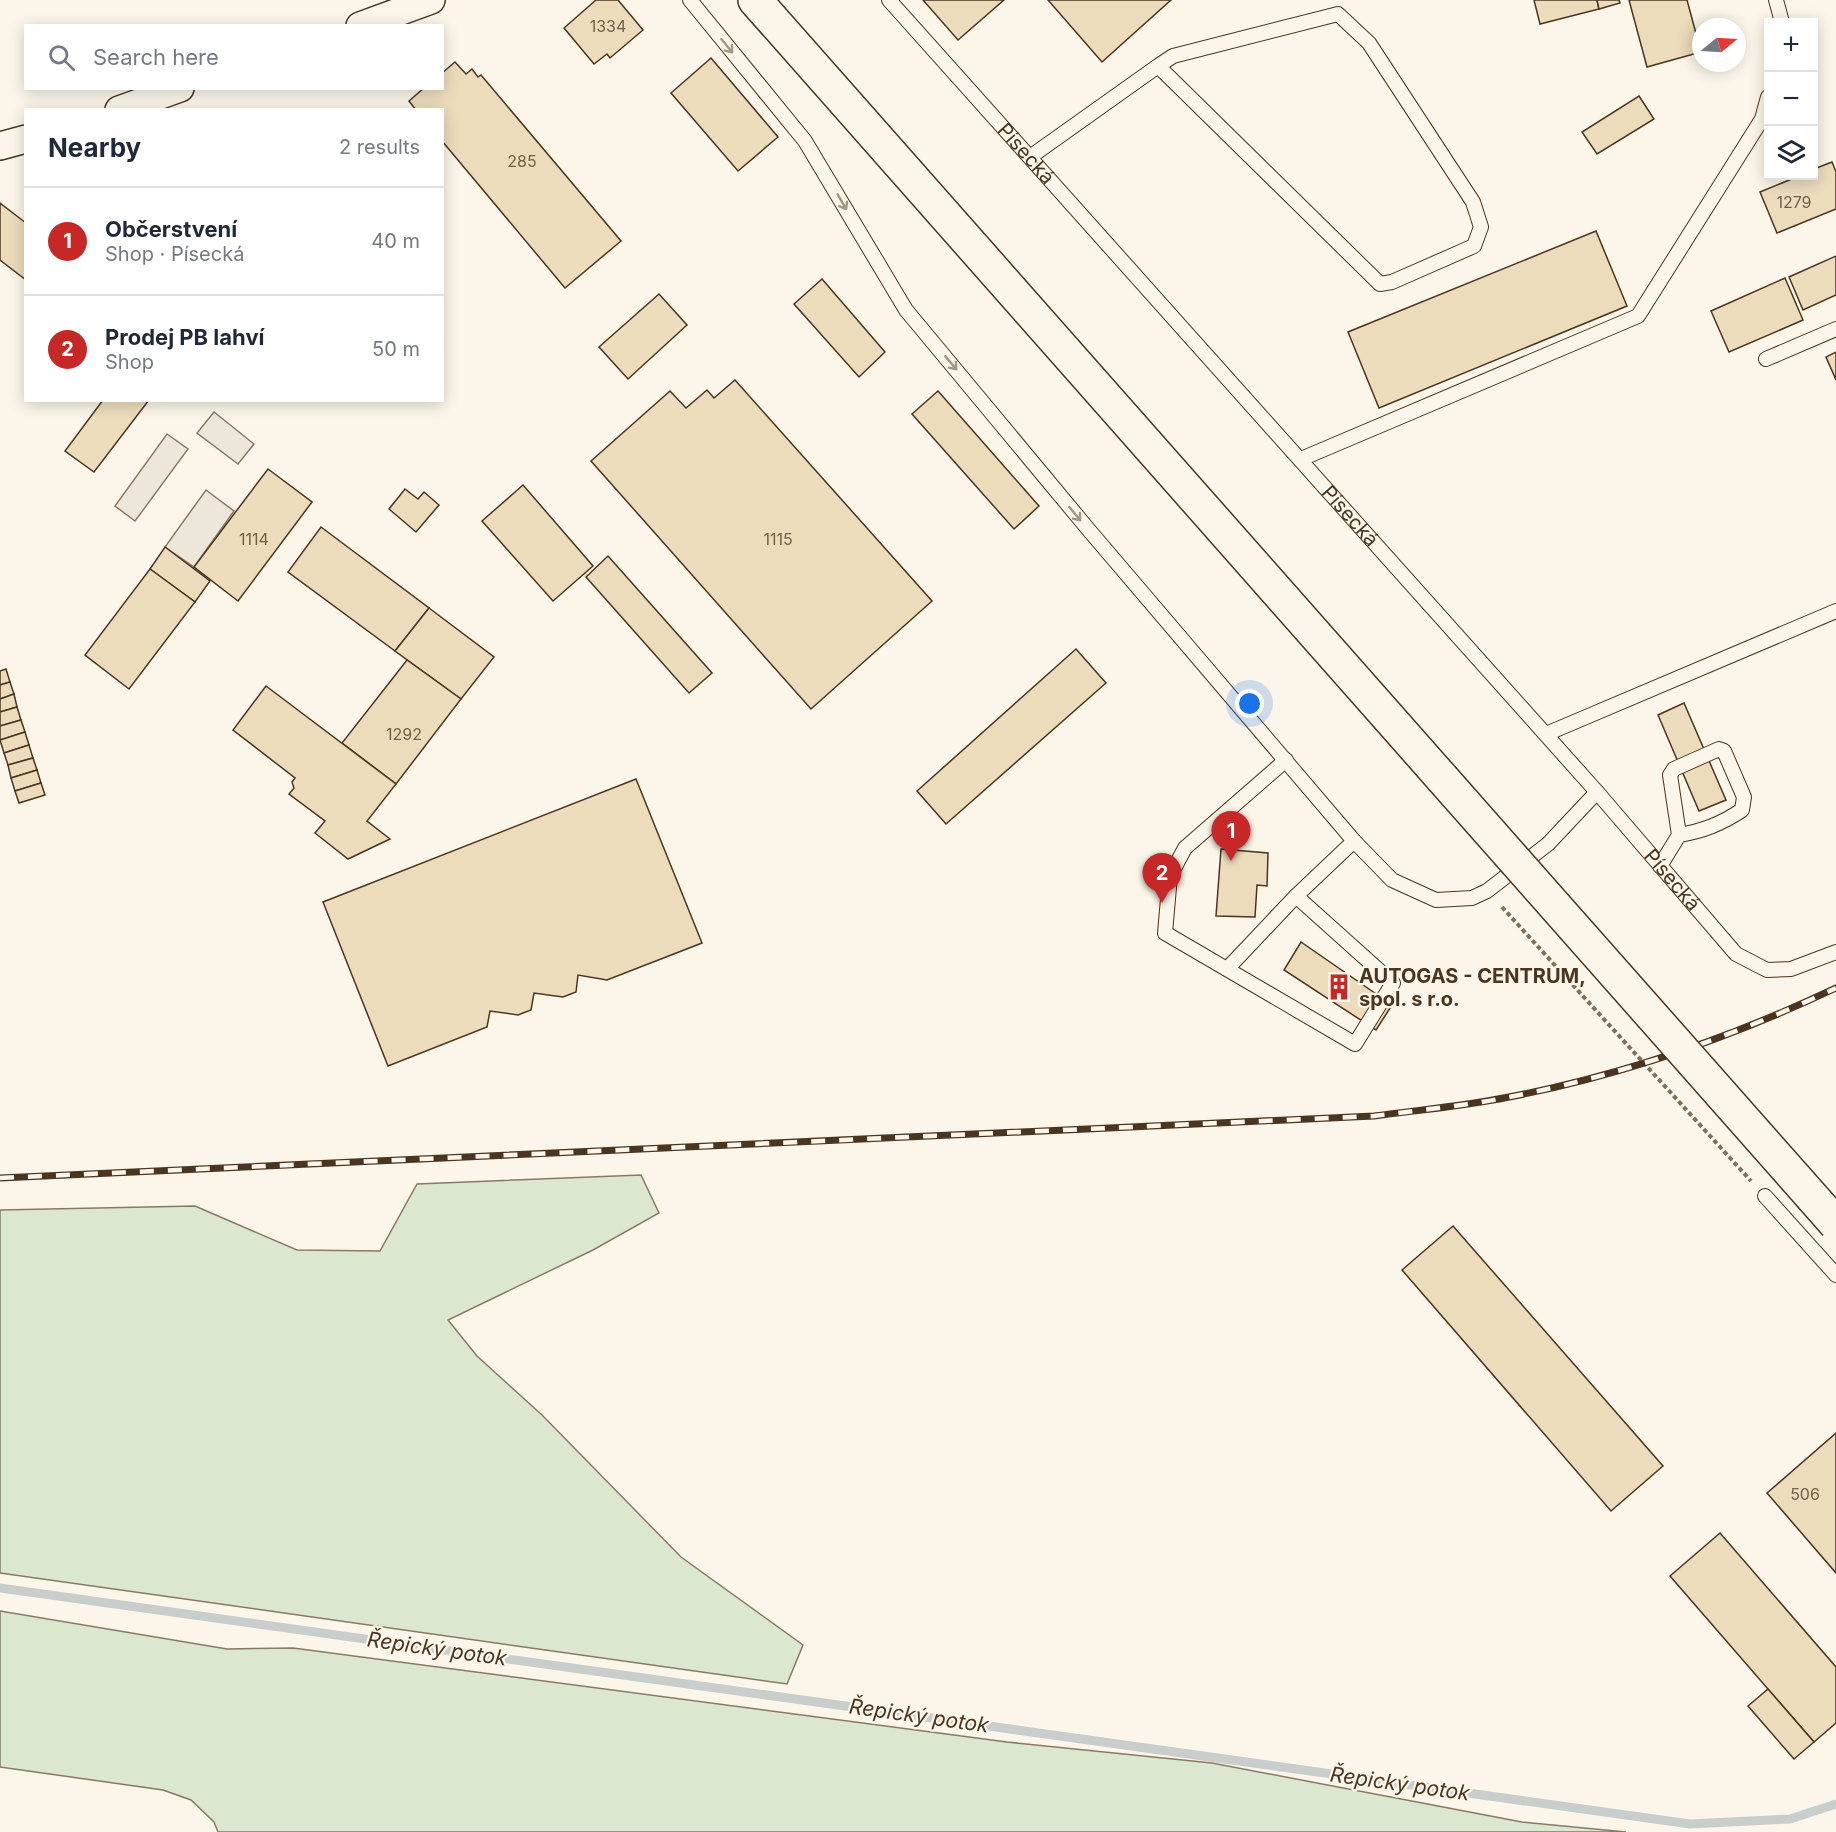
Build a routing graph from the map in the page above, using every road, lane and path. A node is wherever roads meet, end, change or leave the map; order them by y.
1 (690, 0) edge
2 (755, 0) edge
3 (889, 0) edge
4 (1776, 0) edge
5 (425, 1) edge
6 (1781, 18) edge
7 (365, 24) edge
8 (1158, 66) junction
9 (174, 90) edge
10 (125, 108) edge
11 (1764, 112) edge
12 (24, 140) edge
13 (0, 146) edge
14 (1030, 157) junction
15 (1836, 329) edge
16 (1766, 358) dead end
17 (1301, 459) junction
18 (1836, 610) edge
19 (1546, 734) junction
20 (1286, 760) junction
21 (1597, 792) junction
22 (1678, 835) junction
23 (1354, 841) junction
24 (1660, 866) junction
25 (1487, 891) junction
26 (1296, 896) junction
27 (1836, 952) edge
28 (1227, 969) junction
29 (1765, 1196) joint
30 (1836, 1224) edge
31 (1836, 1275) edge

1 -> 20 lane
2 - 30 main road, bridge
3 - 14 lane, Písecká
4 - 6 lane
5 - 7 street
8 - 8 lane
8 - 14 lane
9 - 10 street
11 - 17 lane
12 - 13 street
14 - 17 lane, Písecká
15 - 16 lane
17 - 19 lane, Písecká
18 - 19 lane
19 - 21 lane, Písecká
20 - 23 lane
20 - 28 lane
21 - 24 lane, Písecká
21 - 25 lane
22 - 22 lane
22 - 24 lane
23 - 25 lane
23 - 26 lane
24 - 27 lane, Písecká
25 - 29 path
26 - 28 lane
26 - 28 lane
29 - 31 lane

